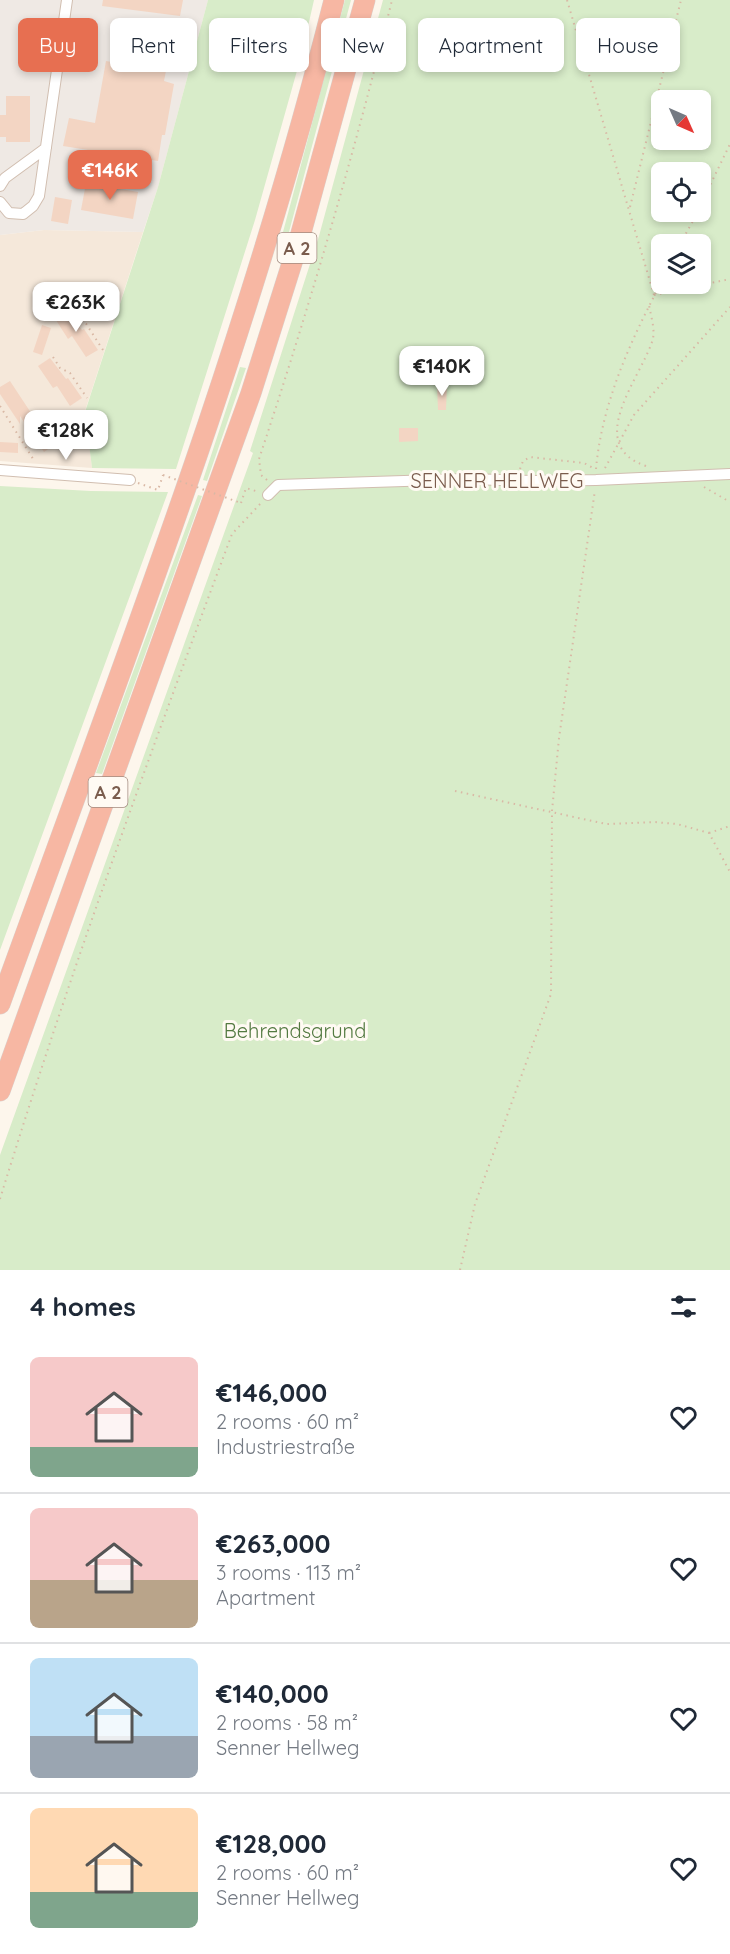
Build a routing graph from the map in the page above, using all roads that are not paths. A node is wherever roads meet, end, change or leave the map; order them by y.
1 (67, 0) edge
2 (334, 0) edge
3 (365, 0) edge
4 (46, 148) junction
5 (0, 186) edge
6 (0, 202) edge
7 (0, 470) edge
8 (730, 474) edge
9 (130, 480) dead end
10 (266, 494) road end
11 (0, 1004) edge
12 (0, 1091) edge

1 - 4 street
2 - 11 highway, A 2
3 - 12 highway, A 2
4 - 5 street
4 - 6 street
7 - 9 street
8 - 10 street, SENNER HELLWEG

